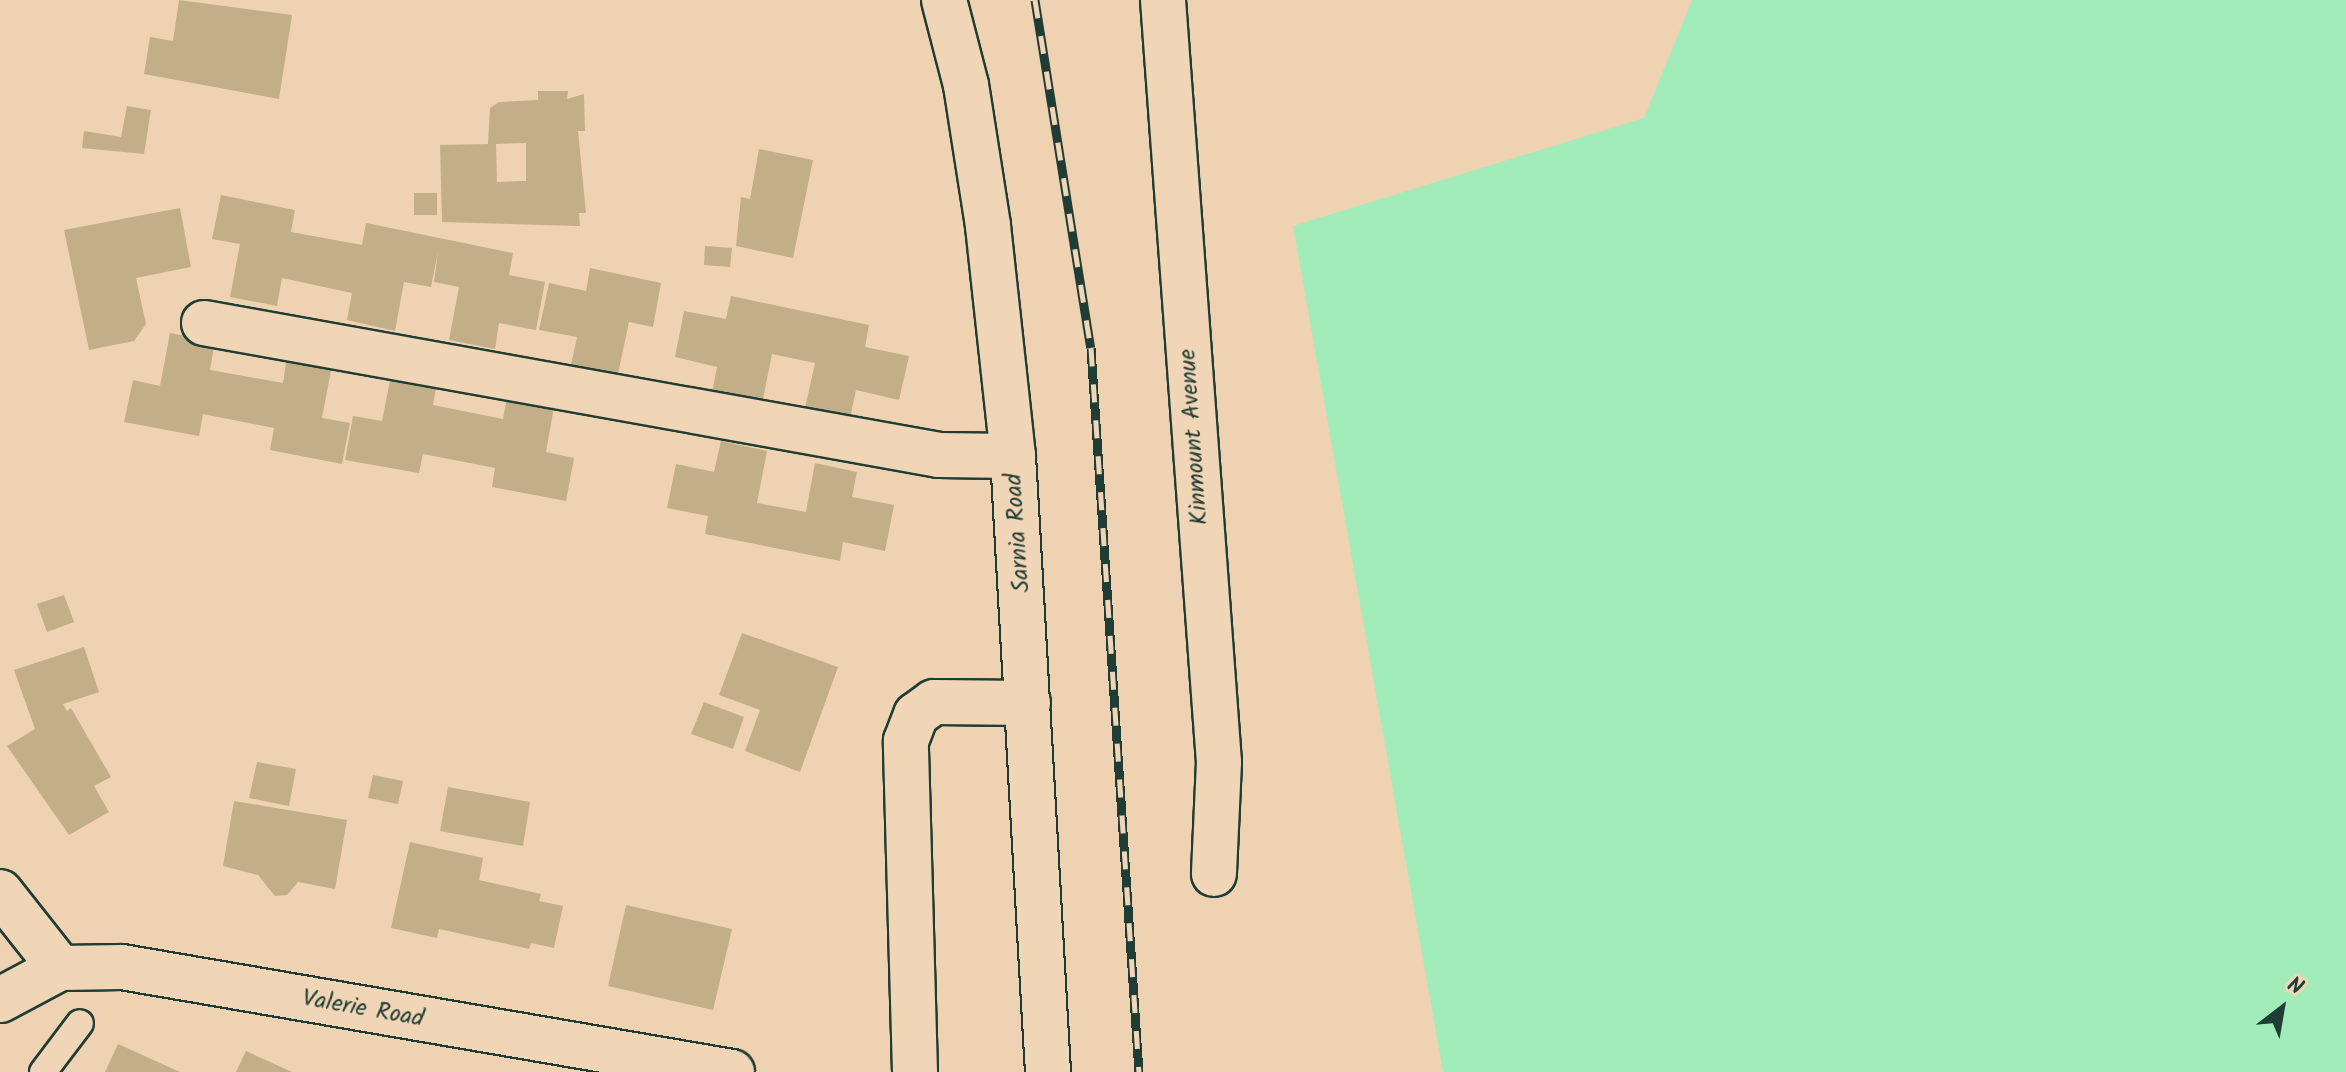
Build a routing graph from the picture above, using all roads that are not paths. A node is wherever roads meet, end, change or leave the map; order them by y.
1 (944, 0) edge
2 (1163, 0) edge
3 (204, 323) dead end
4 (1013, 456) junction
5 (1028, 703) junction
6 (1214, 874) dead end
7 (0, 892) edge
8 (60, 968) junction
9 (0, 1000) edge
10 (80, 1023) dead end
11 (43, 1072) edge
12 (732, 1072) edge
13 (915, 1072) edge
14 (1048, 1072) edge

1 - 4 street, Sarnia Road
2 - 6 street, Kinmount Avenue
3 - 4 street
4 - 5 street, Sarnia Road
5 - 13 street
5 - 14 street, Sarnia Road
7 - 8 street
8 - 9 street, Valerie Road
8 - 12 street, Valerie Road
10 - 11 lane

